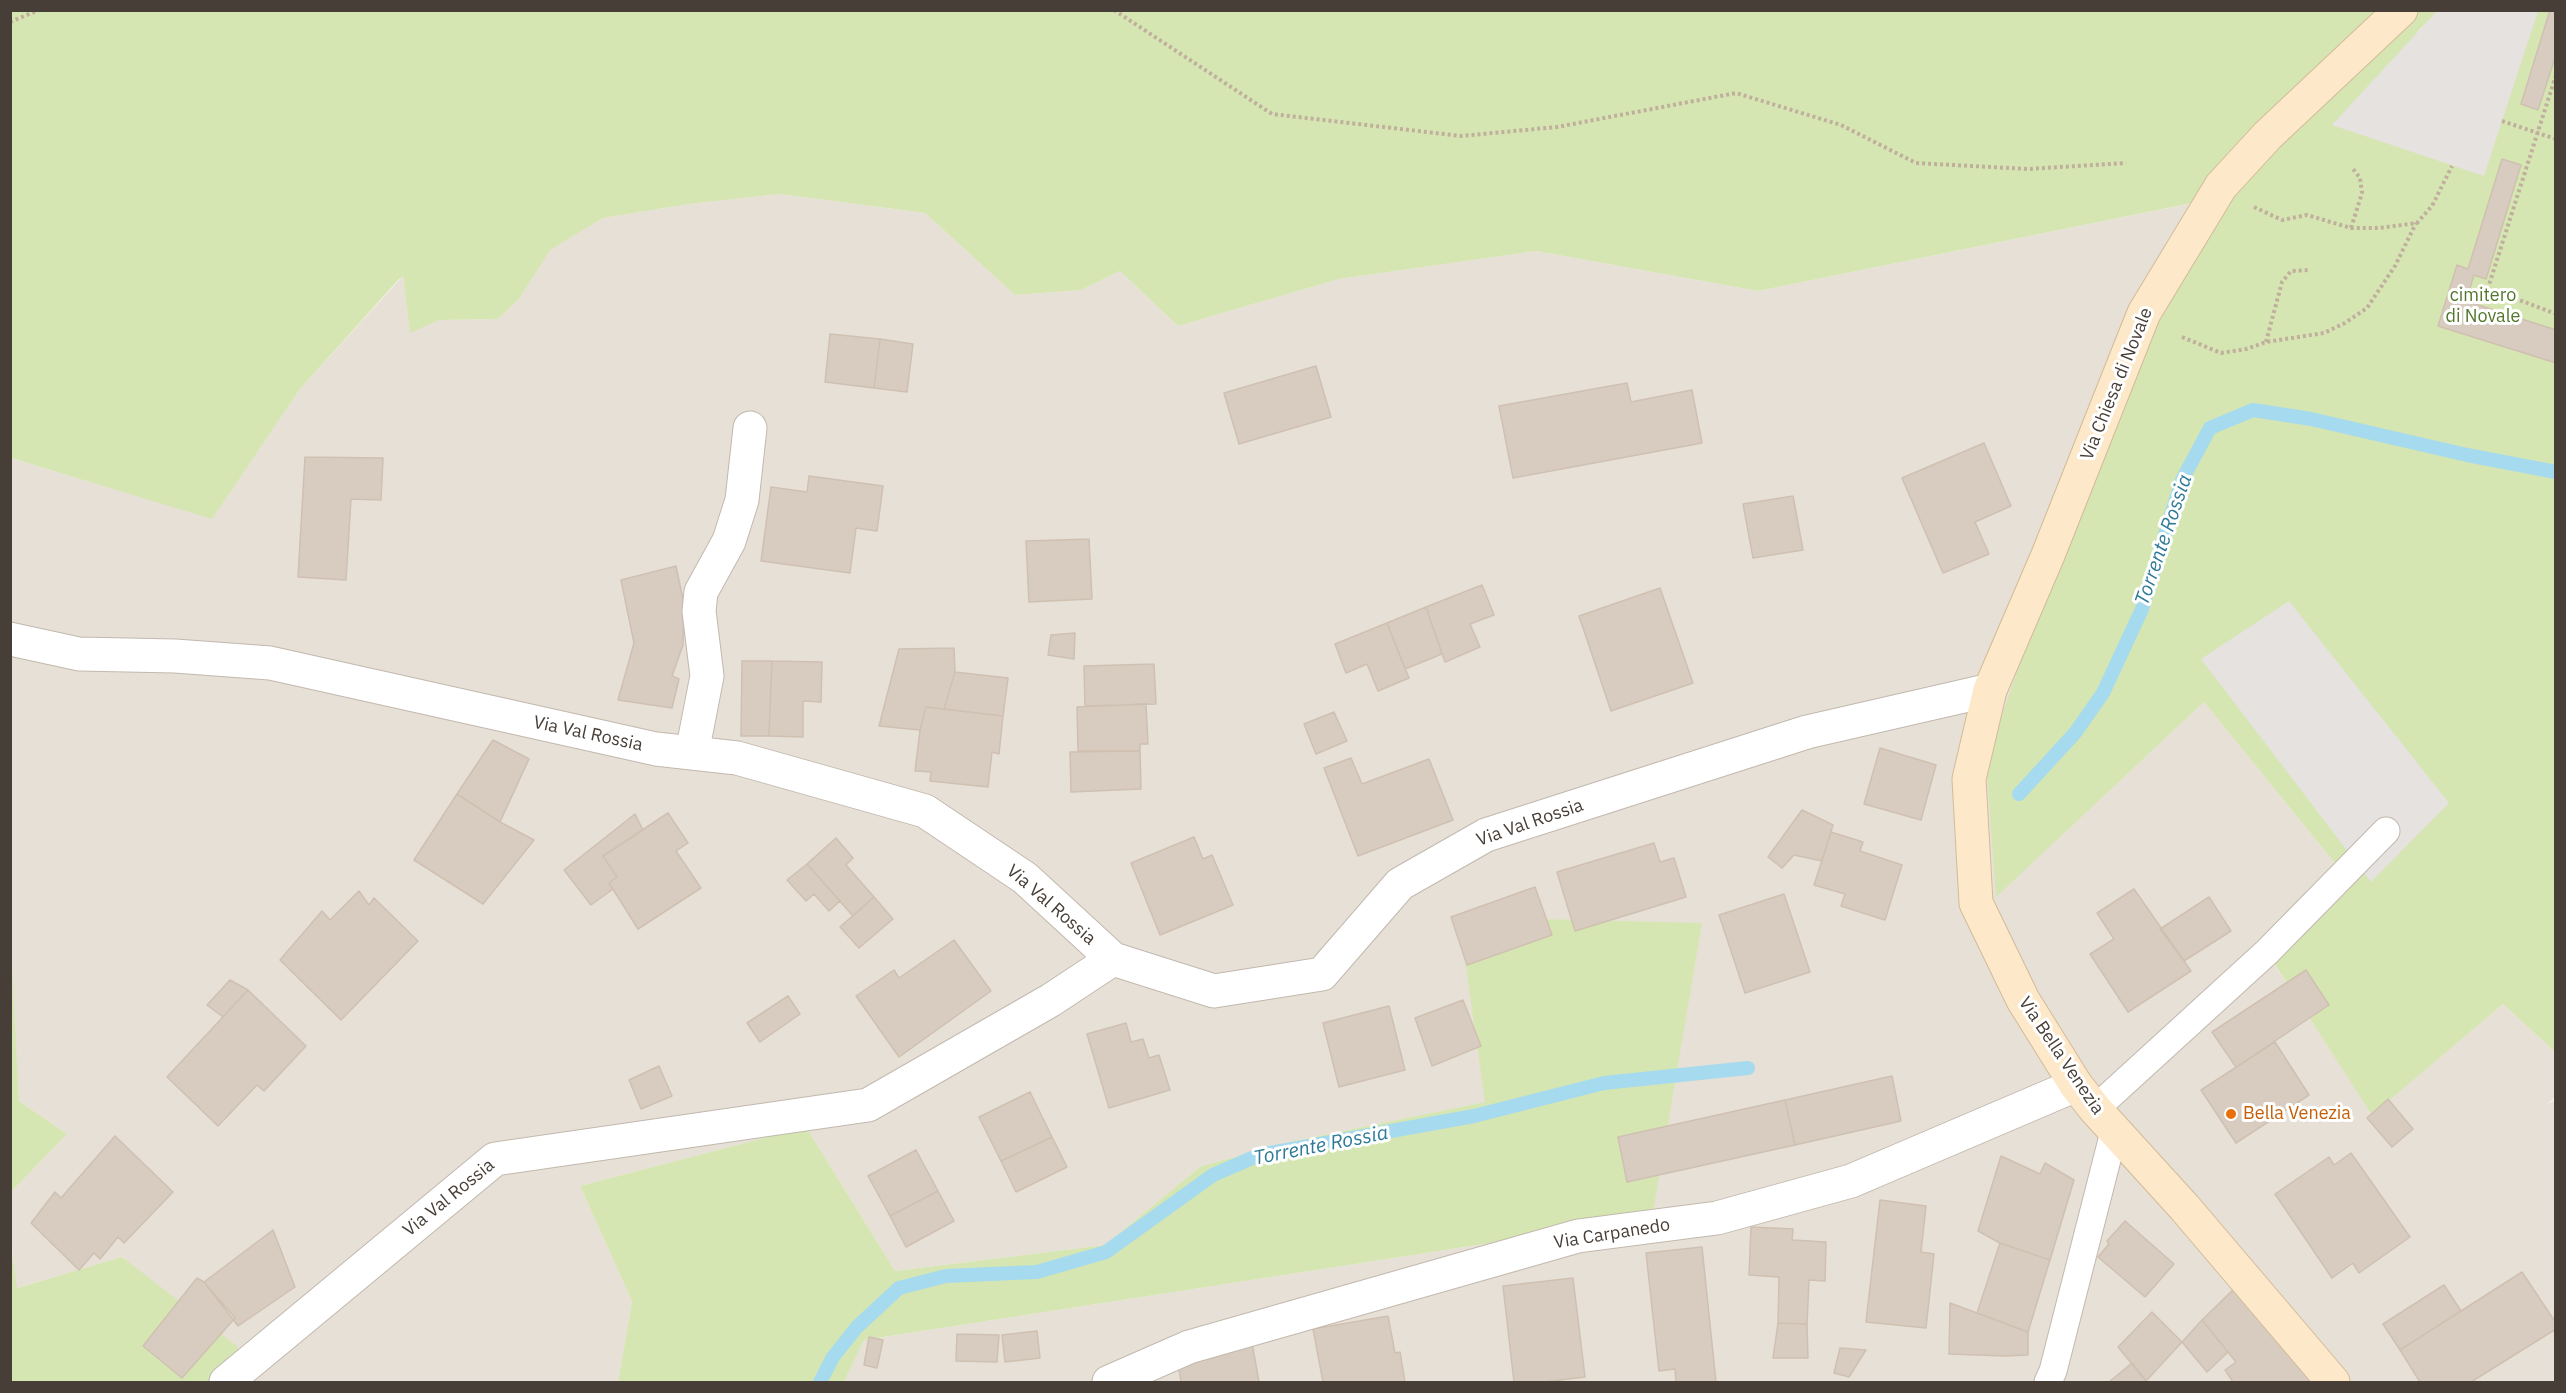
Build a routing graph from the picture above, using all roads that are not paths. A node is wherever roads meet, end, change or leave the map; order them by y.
1 (2400, 10) edge
2 (750, 428) dead end
3 (10, 639) edge
4 (1990, 690) junction
5 (692, 753) junction
6 (2386, 831) dead end
7 (1113, 959) junction
8 (2095, 1109) junction
9 (226, 1383) edge
10 (1109, 1383) edge
11 (2048, 1383) edge
12 (2333, 1383) edge

1 - 4 main road, Via Chiesa di Novale
2 - 5 street
3 - 5 street, Via Val Rossia
4 - 7 street, Via Val Rossia
4 - 8 main road, Via Bella Venezia
5 - 7 street, Via Val Rossia
6 - 8 lane
7 - 9 street, Via Val Rossia
8 - 10 street, Via Carpanedo
8 - 11 lane
8 - 12 main road, Via Bella Venezia

